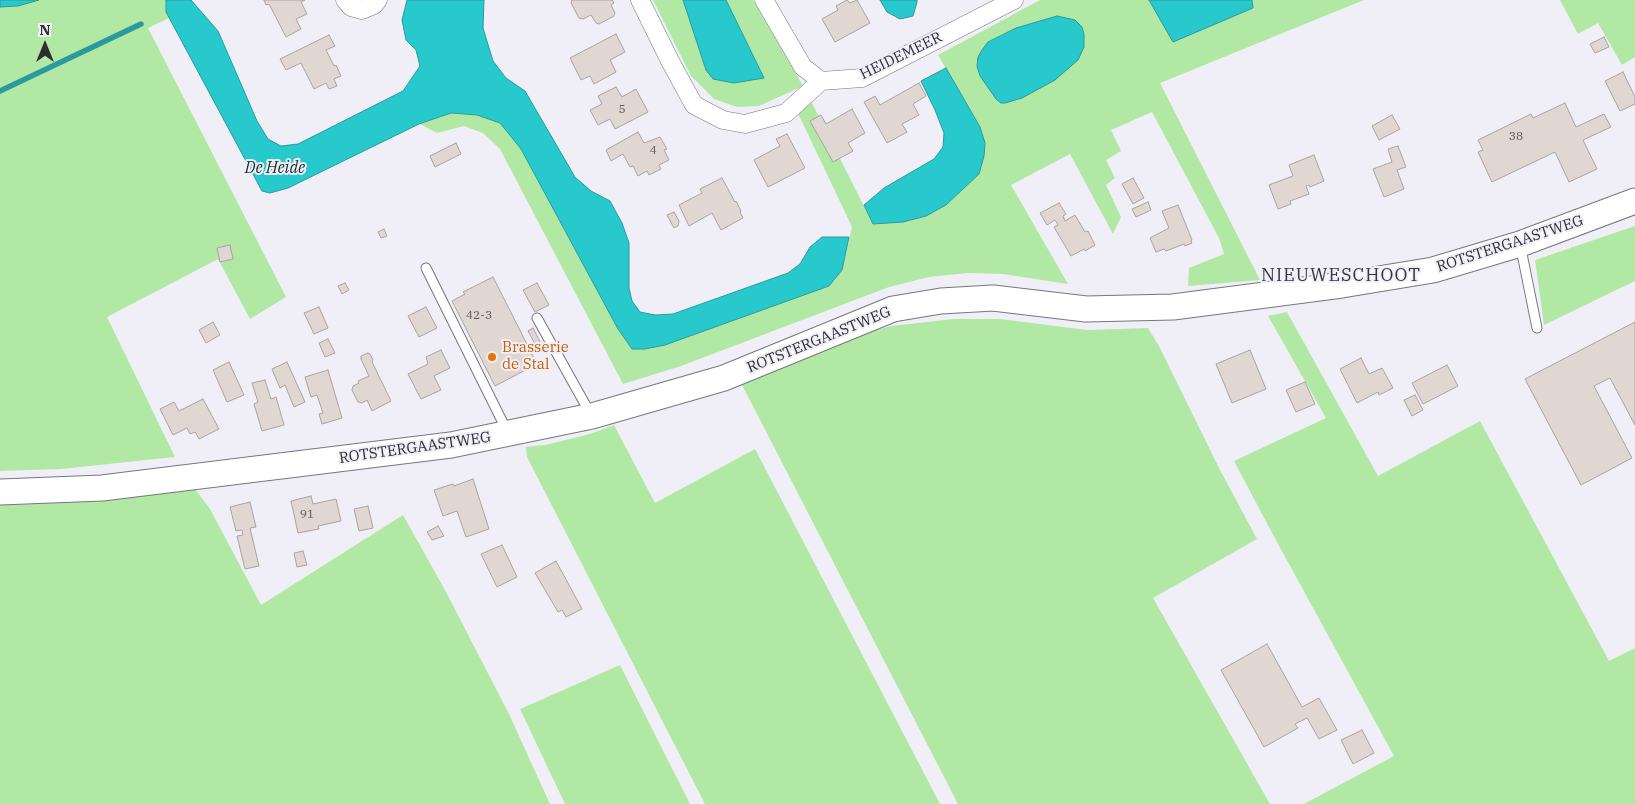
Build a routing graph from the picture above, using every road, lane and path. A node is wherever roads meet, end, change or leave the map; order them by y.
1 (345, 0) edge
2 (378, 0) edge
3 (640, 0) edge
4 (764, 0) edge
5 (1014, 0) edge
6 (821, 81) junction
7 (1635, 201) edge
8 (1520, 244) junction
9 (426, 268) dead end
10 (537, 318) dead end
11 (1537, 328) dead end
12 (592, 416) junction
13 (508, 434) junction
14 (0, 492) edge

1 - 2 street
3 - 6 street
4 - 6 street
5 - 6 street, HEIDEMEER
7 - 8 street, ROTSTERGAASTWEG
8 - 11 lane
8 - 12 street, ROTSTERGAASTWEG
9 - 13 lane
10 - 12 lane
12 - 13 street, ROTSTERGAASTWEG
13 - 14 street, ROTSTERGAASTWEG

